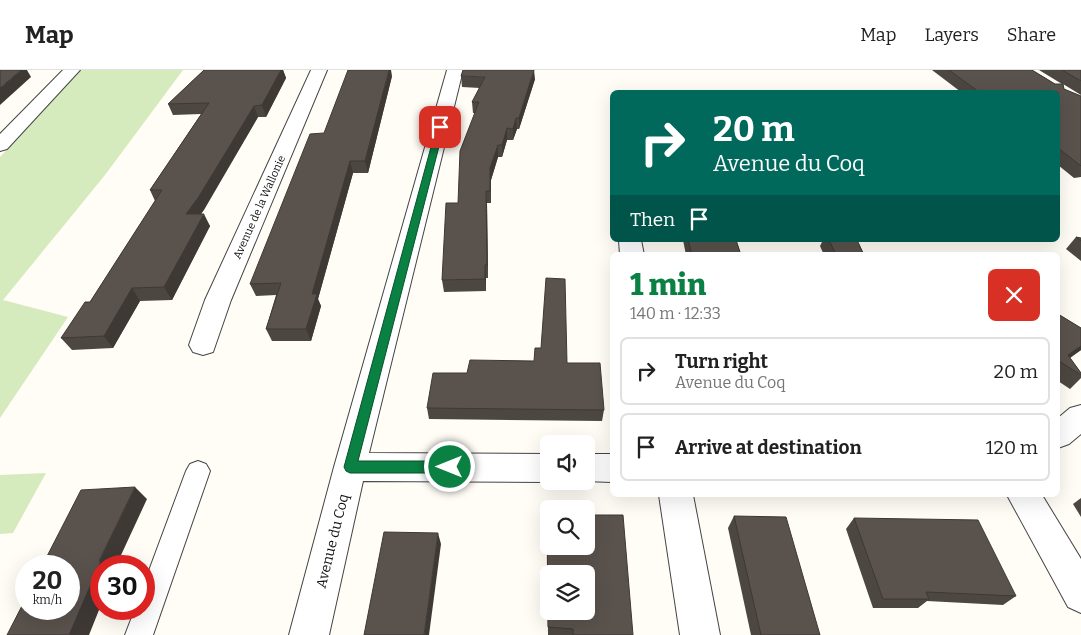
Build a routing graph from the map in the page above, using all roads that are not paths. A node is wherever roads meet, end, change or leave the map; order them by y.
1 (72, 70) edge
2 (319, 70) edge
3 (455, 70) edge
4 (0, 145) edge
5 (203, 345) dead end
6 (1081, 417) edge
7 (1060, 433) edge
8 (350, 467) junction
9 (540, 468) edge
10 (595, 468) edge
11 (610, 468) edge
12 (198, 471) dead end
13 (676, 497) edge
14 (1025, 497) edge
15 (1081, 594) edge
16 (139, 635) edge
17 (309, 635) edge
18 (700, 635) edge

1 - 4 street
2 - 5 street, Avenue de la Wallonie
3 - 8 street, Avenue du Coq
6 - 7 street
8 - 9 street
8 - 17 street, Avenue du Coq
10 - 11 street
12 - 16 lane
13 - 18 street
14 - 15 street

